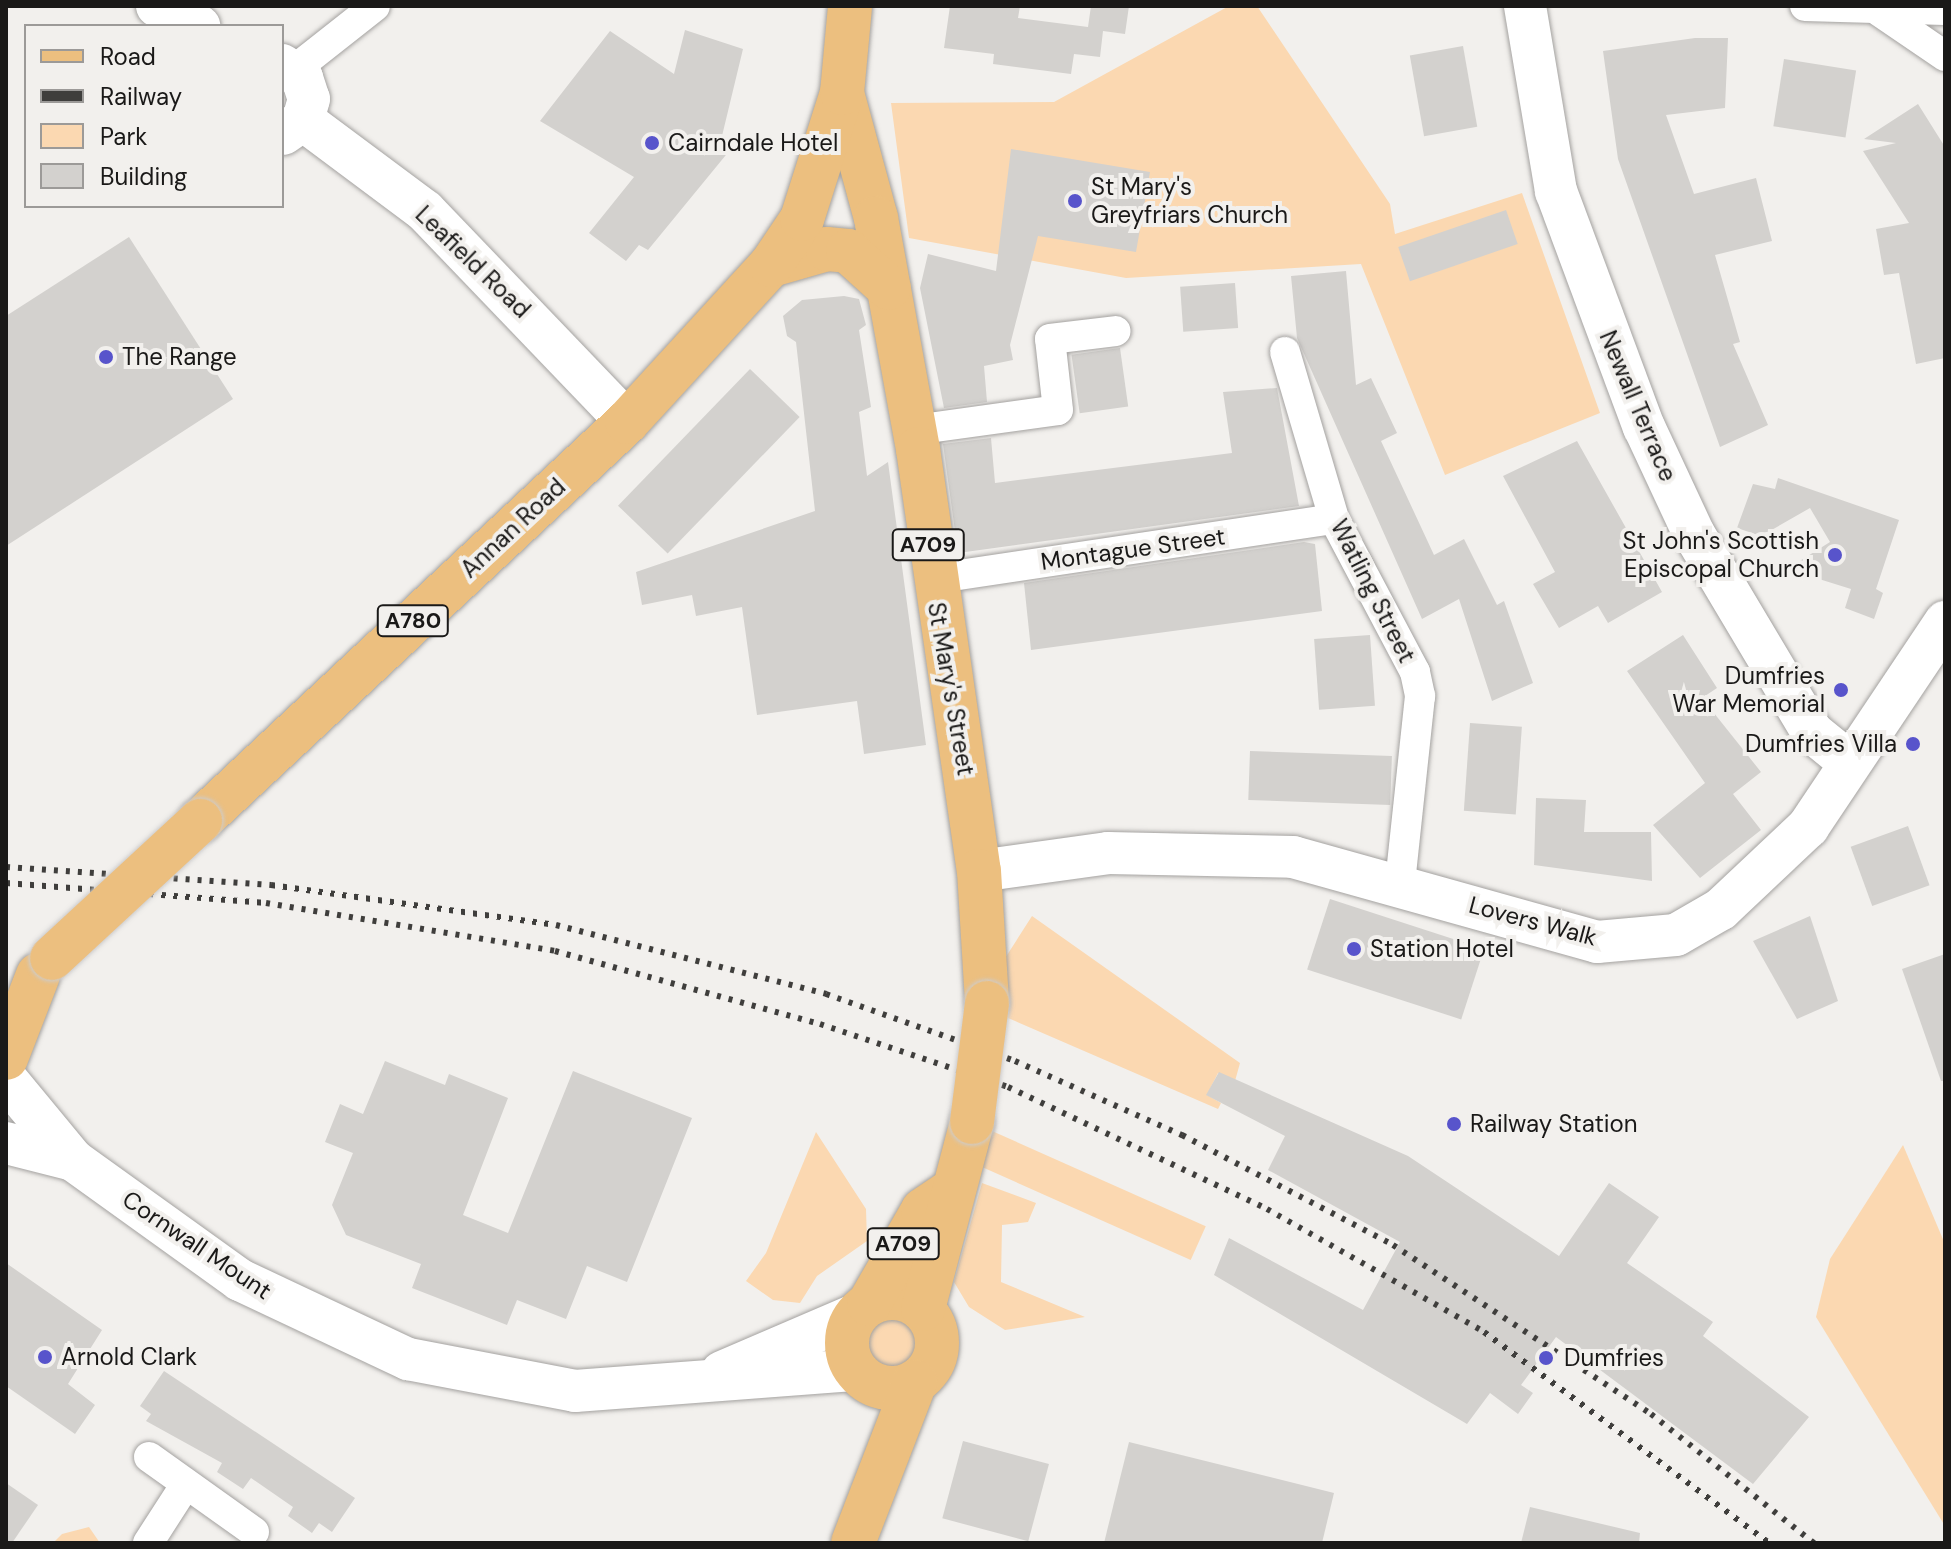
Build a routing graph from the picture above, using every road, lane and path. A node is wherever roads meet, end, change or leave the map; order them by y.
1 (157, 6) edge
2 (375, 6) edge
3 (850, 6) edge
4 (1525, 6) edge
5 (1805, 6) edge
6 (1874, 8) junction
7 (1945, 10) edge
8 (195, 24) edge
9 (1945, 56) edge
10 (288, 68) edge
11 (842, 93) junction
12 (292, 127) edge
13 (771, 265) junction
14 (889, 288) junction
15 (1116, 331) dead end
16 (1285, 352) dead end
17 (627, 422) junction
18 (914, 430) junction
19 (1334, 519) junction
20 (932, 579) junction
21 (1945, 622) edge
22 (1849, 762) junction
23 (979, 871) junction
24 (1400, 884) junction
25 (32, 977) edge
26 (6, 1058) edge
27 (6, 1079) edge
28 (6, 1143) edge
29 (73, 1160) junction
30 (948, 1193) junction
31 (863, 1309) junction
32 (923, 1309) junction
33 (862, 1376) junction
34 (698, 1382) junction
35 (915, 1382) junction
36 (149, 1457) dead end
37 (879, 1461) junction
38 (186, 1484) junction
39 (254, 1532) dead end
40 (148, 1543) edge
41 (853, 1543) edge

1 - 8 street
2 - 10 street
3 - 11 main road, A780
4 - 22 street, Newall Terrace
5 - 6 street
6 - 7 street
6 - 9 street
10 - 12 street
11 - 13 main road, Annan Road / A780
11 - 14 main road, St Mary's Street / A709
12 - 17 street, Leafield Road
13 - 14 main road
13 - 17 main road, Annan Road / A780
14 - 18 main road, St Mary's Street / A709
15 - 18 street
16 - 19 street, Watling Street
17 - 25 main road, Annan Road / A780, bridge
18 - 20 main road, St Mary's Street / A709
19 - 20 street, Montague Street
19 - 24 street, Watling Street
20 - 23 main road, St Mary's Street / A709
21 - 22 street, Lovers Walk
22 - 24 street, Lovers Walk
23 - 24 street, Lovers Walk
23 - 30 main road, St Mary's Street / A709, bridge
25 - 26 main road, Annan Road / A780
27 - 29 street, Cornwall Mount
28 - 29 street, Cornwall Mount
29 - 34 street, Cornwall Mount
30 - 31 main road, A709
30 - 32 main road, St Mary's Street / A709
31 - 32 main road
31 - 33 main road
31 - 34 street, Cornwall Mount
32 - 35 main road
33 - 34 street, Cornwall Mount
33 - 35 main road
33 - 37 main road
35 - 37 main road
36 - 38 street
37 - 41 main road
38 - 39 street
38 - 40 street

